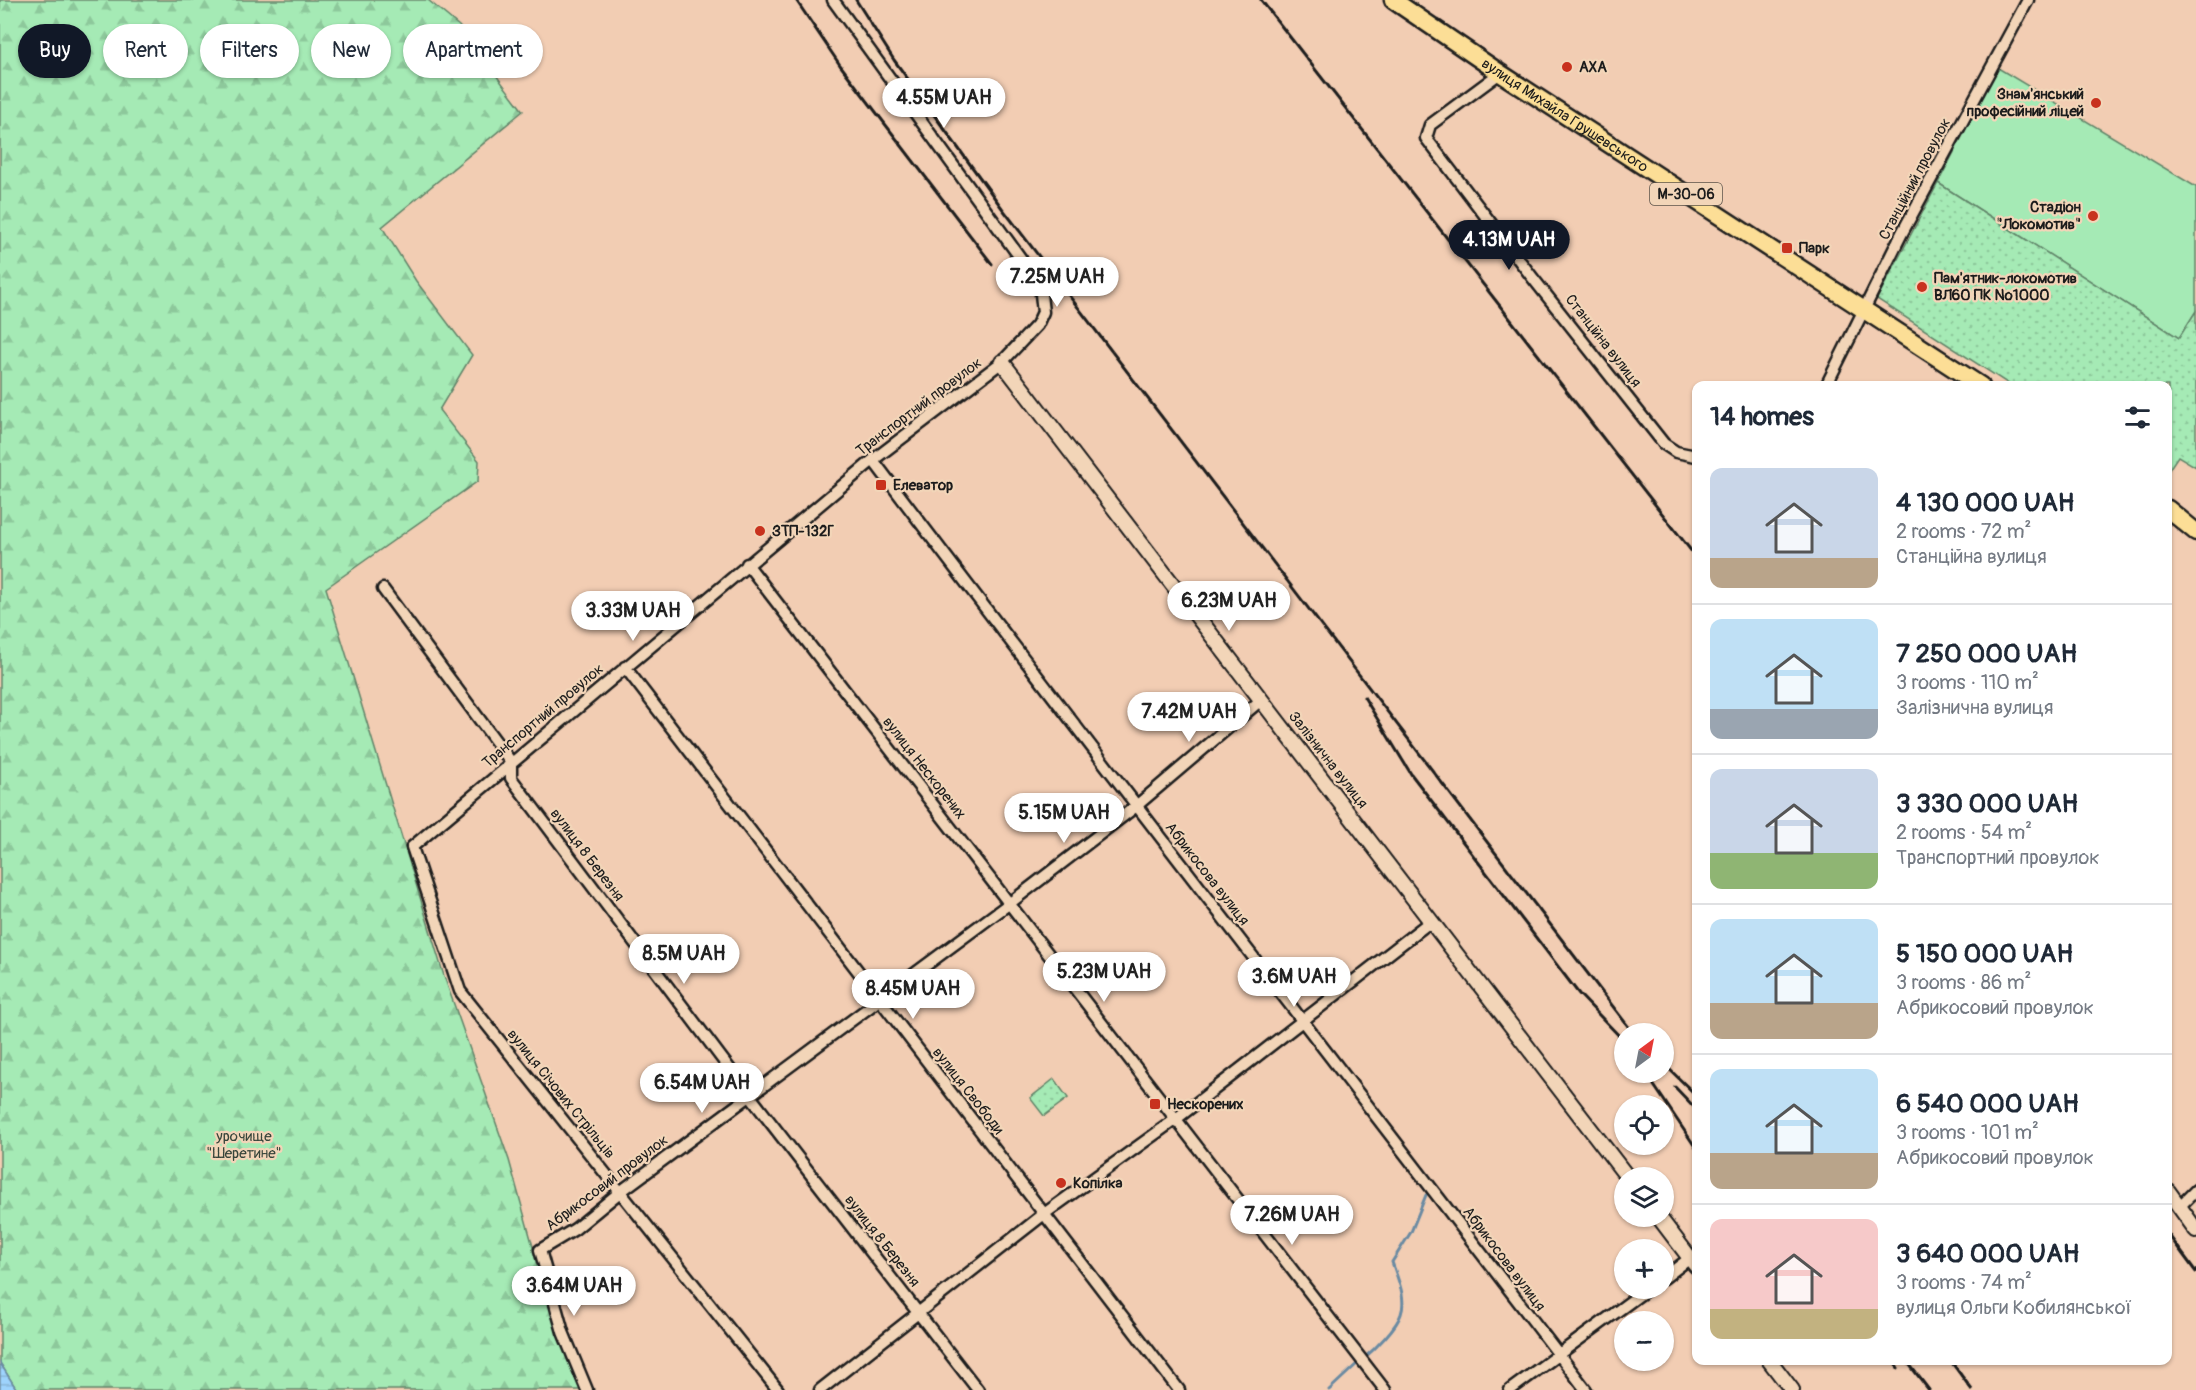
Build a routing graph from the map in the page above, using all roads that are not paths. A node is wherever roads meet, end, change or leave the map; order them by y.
1 (832, 0) edge
2 (1393, 0) edge
3 (2028, 0) edge
4 (1500, 73) junction
5 (1863, 309) junction
6 (1002, 362) junction
7 (1828, 381) edge
8 (1973, 381) edge
9 (1692, 455) edge
10 (873, 460) junction
11 (2172, 512) edge
12 (2196, 532) edge
13 (747, 564) junction
14 (383, 588) dead end
15 (625, 667) junction
16 (1261, 700) junction
17 (511, 762) junction
18 (1135, 807) junction
19 (412, 847) joint
20 (1010, 903) junction
21 (1431, 921) junction
22 (879, 999) junction
23 (1303, 1019) junction
24 (750, 1096) junction
25 (1176, 1119) junction
26 (1620, 1167) edge
27 (2196, 1190) edge
28 (620, 1192) junction
29 (2172, 1197) edge
30 (2179, 1207) junction
31 (1044, 1214) junction
32 (1666, 1227) edge
33 (2196, 1230) edge
34 (1692, 1261) edge
35 (1692, 1263) edge
36 (1674, 1272) edge
37 (1634, 1299) edge
38 (919, 1313) junction
39 (1559, 1354) junction
40 (1773, 1365) edge
41 (587, 1390) edge
42 (778, 1390) edge
43 (820, 1390) edge
44 (978, 1390) edge
45 (1179, 1390) edge
46 (1385, 1390) edge
47 (1509, 1390) edge
48 (1586, 1390) edge
49 (1792, 1390) edge

1 - 6 street, Транспортний провулок
2 - 4 main road, вулиця Михайла Грушевського / М-30-06
3 - 5 street, Станційний провулок
4 - 5 main road, вулиця Михайла Грушевського / М-30-06
4 - 9 street, Станційна вулиця
5 - 7 street, Станційний провулок
5 - 8 main road, вулиця Михайла Грушевського / М-30-06
6 - 10 street, Транспортний провулок
6 - 16 street, Залізнична вулиця
10 - 13 street, Транспортний провулок
10 - 18 street, Абрикосова вулиця
11 - 12 main road
13 - 15 street, Транспортний провулок
13 - 20 street, вулиця Нескорених
14 - 17 street, вулиця 8 Березня
15 - 17 street, Транспортний провулок
15 - 22 street, вулиця Свободи
16 - 18 street, Абрикосовий провулок
16 - 21 street, Залізнична вулиця
17 - 19 street, Транспортний провулок
17 - 24 street, вулиця 8 Березня
18 - 20 street, Абрикосовий провулок
18 - 23 street, Абрикосова вулиця
19 - 28 street, вулиця Січових Стрільців
20 - 22 street, Абрикосовий провулок
20 - 25 street, вулиця Нескорених
21 - 23 street
21 - 26 street, Залізнична вулиця
22 - 24 street, Абрикосовий провулок
22 - 31 street, вулиця Свободи
23 - 25 street
23 - 39 street, Абрикосова вулиця
24 - 28 street, Абрикосовий провулок
24 - 38 street, вулиця 8 Березня
25 - 31 street
25 - 46 street, вулиця Нескорених
27 - 30 street
28 - 41 street, Абрикосовий провулок
28 - 42 street, вулиця Січових Стрільців
29 - 30 street
30 - 33 street
31 - 38 street
31 - 45 street, вулиця Свободи
32 - 34 street
35 - 36 street
37 - 39 street
38 - 43 street
38 - 44 street, вулиця 8 Березня
39 - 47 street
39 - 48 street, Абрикосова вулиця
40 - 49 street

